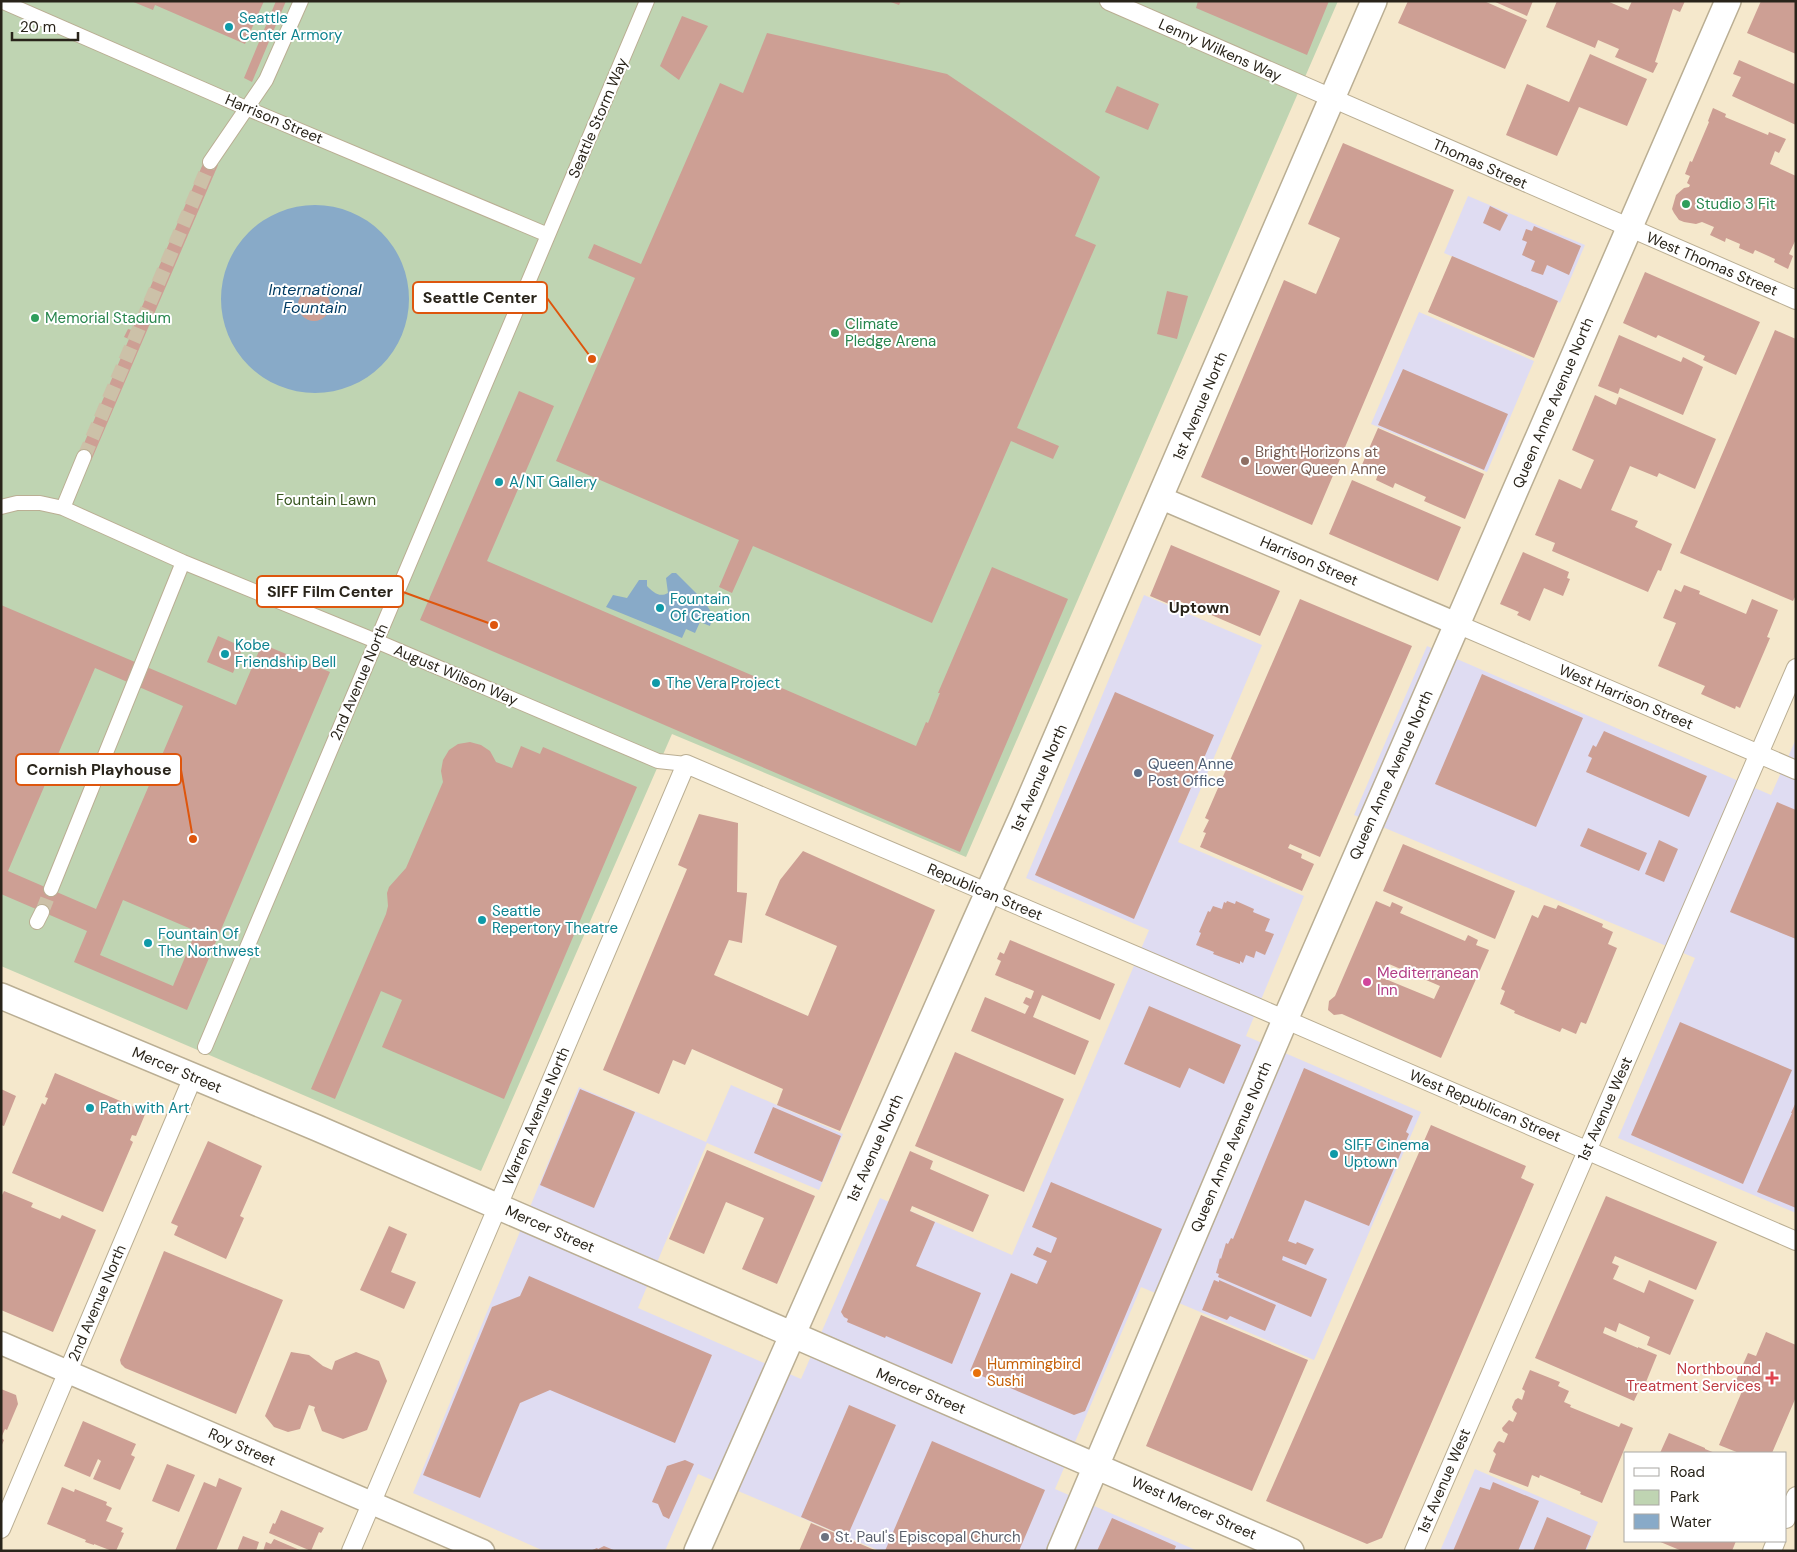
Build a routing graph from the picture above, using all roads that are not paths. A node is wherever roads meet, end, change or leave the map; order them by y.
1 (1, 1) edge
2 (301, 1) edge
3 (647, 1) edge
4 (1109, 1) edge
5 (1374, 1) edge
6 (1728, 1) edge
7 (1332, 98) junction
8 (246, 108) junction
9 (210, 162) tunnel mouth
10 (1629, 228) junction
11 (548, 235) junction
12 (1796, 300) edge
13 (84, 457) tunnel mouth
14 (1161, 498) junction
15 (1, 507) edge
16 (63, 508) junction
17 (183, 562) junction
18 (1457, 624) junction
19 (376, 641) junction
20 (1796, 668) edge
21 (1759, 755) junction
22 (686, 764) junction
23 (1796, 770) edge
24 (51, 889) tunnel mouth
25 (988, 893) junction
26 (1, 996) edge
27 (1285, 1020) junction
28 (205, 1047) dead end
29 (192, 1077) junction
30 (1587, 1150) junction
31 (497, 1206) junction
32 (1796, 1241) edge
33 (793, 1336) junction
34 (1, 1343) edge
35 (68, 1372) junction
36 (1097, 1466) junction
37 (1796, 1496) edge
38 (372, 1503) junction
39 (1787, 1517) edge
40 (1, 1529) edge
41 (351, 1551) edge
42 (483, 1551) edge
43 (697, 1551) edge
44 (1060, 1551) edge
45 (1291, 1551) edge
46 (1414, 1551) edge

1 - 8 street, Harrison Street
2 - 8 street
3 - 11 street, Seattle Storm Way
4 - 7 street, Lenny Wilkens Way
5 - 7 main road, 1st Avenue North
6 - 10 main road, Queen Anne Avenue North
7 - 10 street, Thomas Street
7 - 14 main road, 1st Avenue North
8 - 9 street
8 - 11 street, Harrison Street
10 - 12 street, West Thomas Street
10 - 18 main road, Queen Anne Avenue North
11 - 19 street, 2nd Avenue North
13 - 16 street
14 - 18 street, Harrison Street
14 - 25 main road, 1st Avenue North
15 - 16 street, August Wilson Way
16 - 17 street, August Wilson Way
17 - 19 street, August Wilson Way
17 - 24 street
18 - 21 street, West Harrison Street
18 - 27 main road, Queen Anne Avenue North
19 - 22 street, August Wilson Way
19 - 28 street, 2nd Avenue North
20 - 21 street, 1st Avenue West
21 - 23 street, West Harrison Street
21 - 30 street, 1st Avenue West
22 - 25 street, Republican Street
22 - 31 street, Warren Avenue North
25 - 27 street, Republican Street
25 - 33 main road, 1st Avenue North
26 - 29 main road, Mercer Street
27 - 30 street, West Republican Street
27 - 36 main road, Queen Anne Avenue North
29 - 31 main road, Mercer Street
29 - 35 street, 2nd Avenue North
30 - 32 street, West Republican Street
30 - 46 street, 1st Avenue West
31 - 33 main road, Mercer Street
31 - 38 street, Warren Avenue North
33 - 36 main road, Mercer Street
33 - 43 main road, 1st Avenue North
34 - 35 street, Roy Street
35 - 38 street, Roy Street
35 - 40 street, 2nd Avenue North
36 - 44 main road, Queen Anne Avenue North
36 - 45 main road, West Mercer Street
37 - 39 street
38 - 41 street, Warren Avenue North
38 - 42 street, Roy Street

